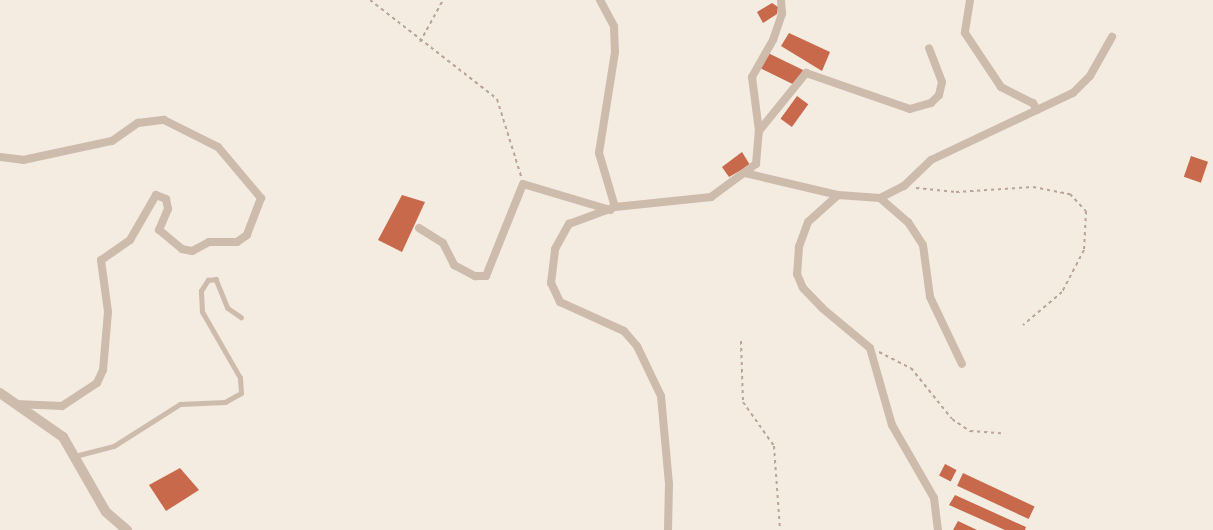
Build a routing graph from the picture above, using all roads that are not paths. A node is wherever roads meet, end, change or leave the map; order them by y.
1 (600, 0) edge
2 (781, 0) edge
3 (970, 0) edge
4 (1112, 37) dead end
5 (929, 48) dead end
6 (1037, 110) junction
7 (760, 131) junction
8 (0, 157) edge
9 (745, 173) junction
10 (838, 195) junction
11 (880, 198) junction
12 (612, 209) junction
13 (419, 228) dead end
14 (242, 317) dead end
15 (962, 364) dead end
16 (0, 393) edge
17 (16, 404) junction
18 (74, 456) junction
19 (127, 530) edge
20 (668, 530) edge
21 (937, 530) edge

1 - 12 street
2 - 7 street
3 - 6 street
4 - 6 street
5 - 7 street
6 - 11 street
7 - 9 street
8 - 17 street
9 - 10 street
9 - 12 street
10 - 11 street
10 - 21 street
11 - 15 street
12 - 13 street
12 - 20 street
14 - 18 lane
16 - 17 street
17 - 18 street
18 - 19 street

